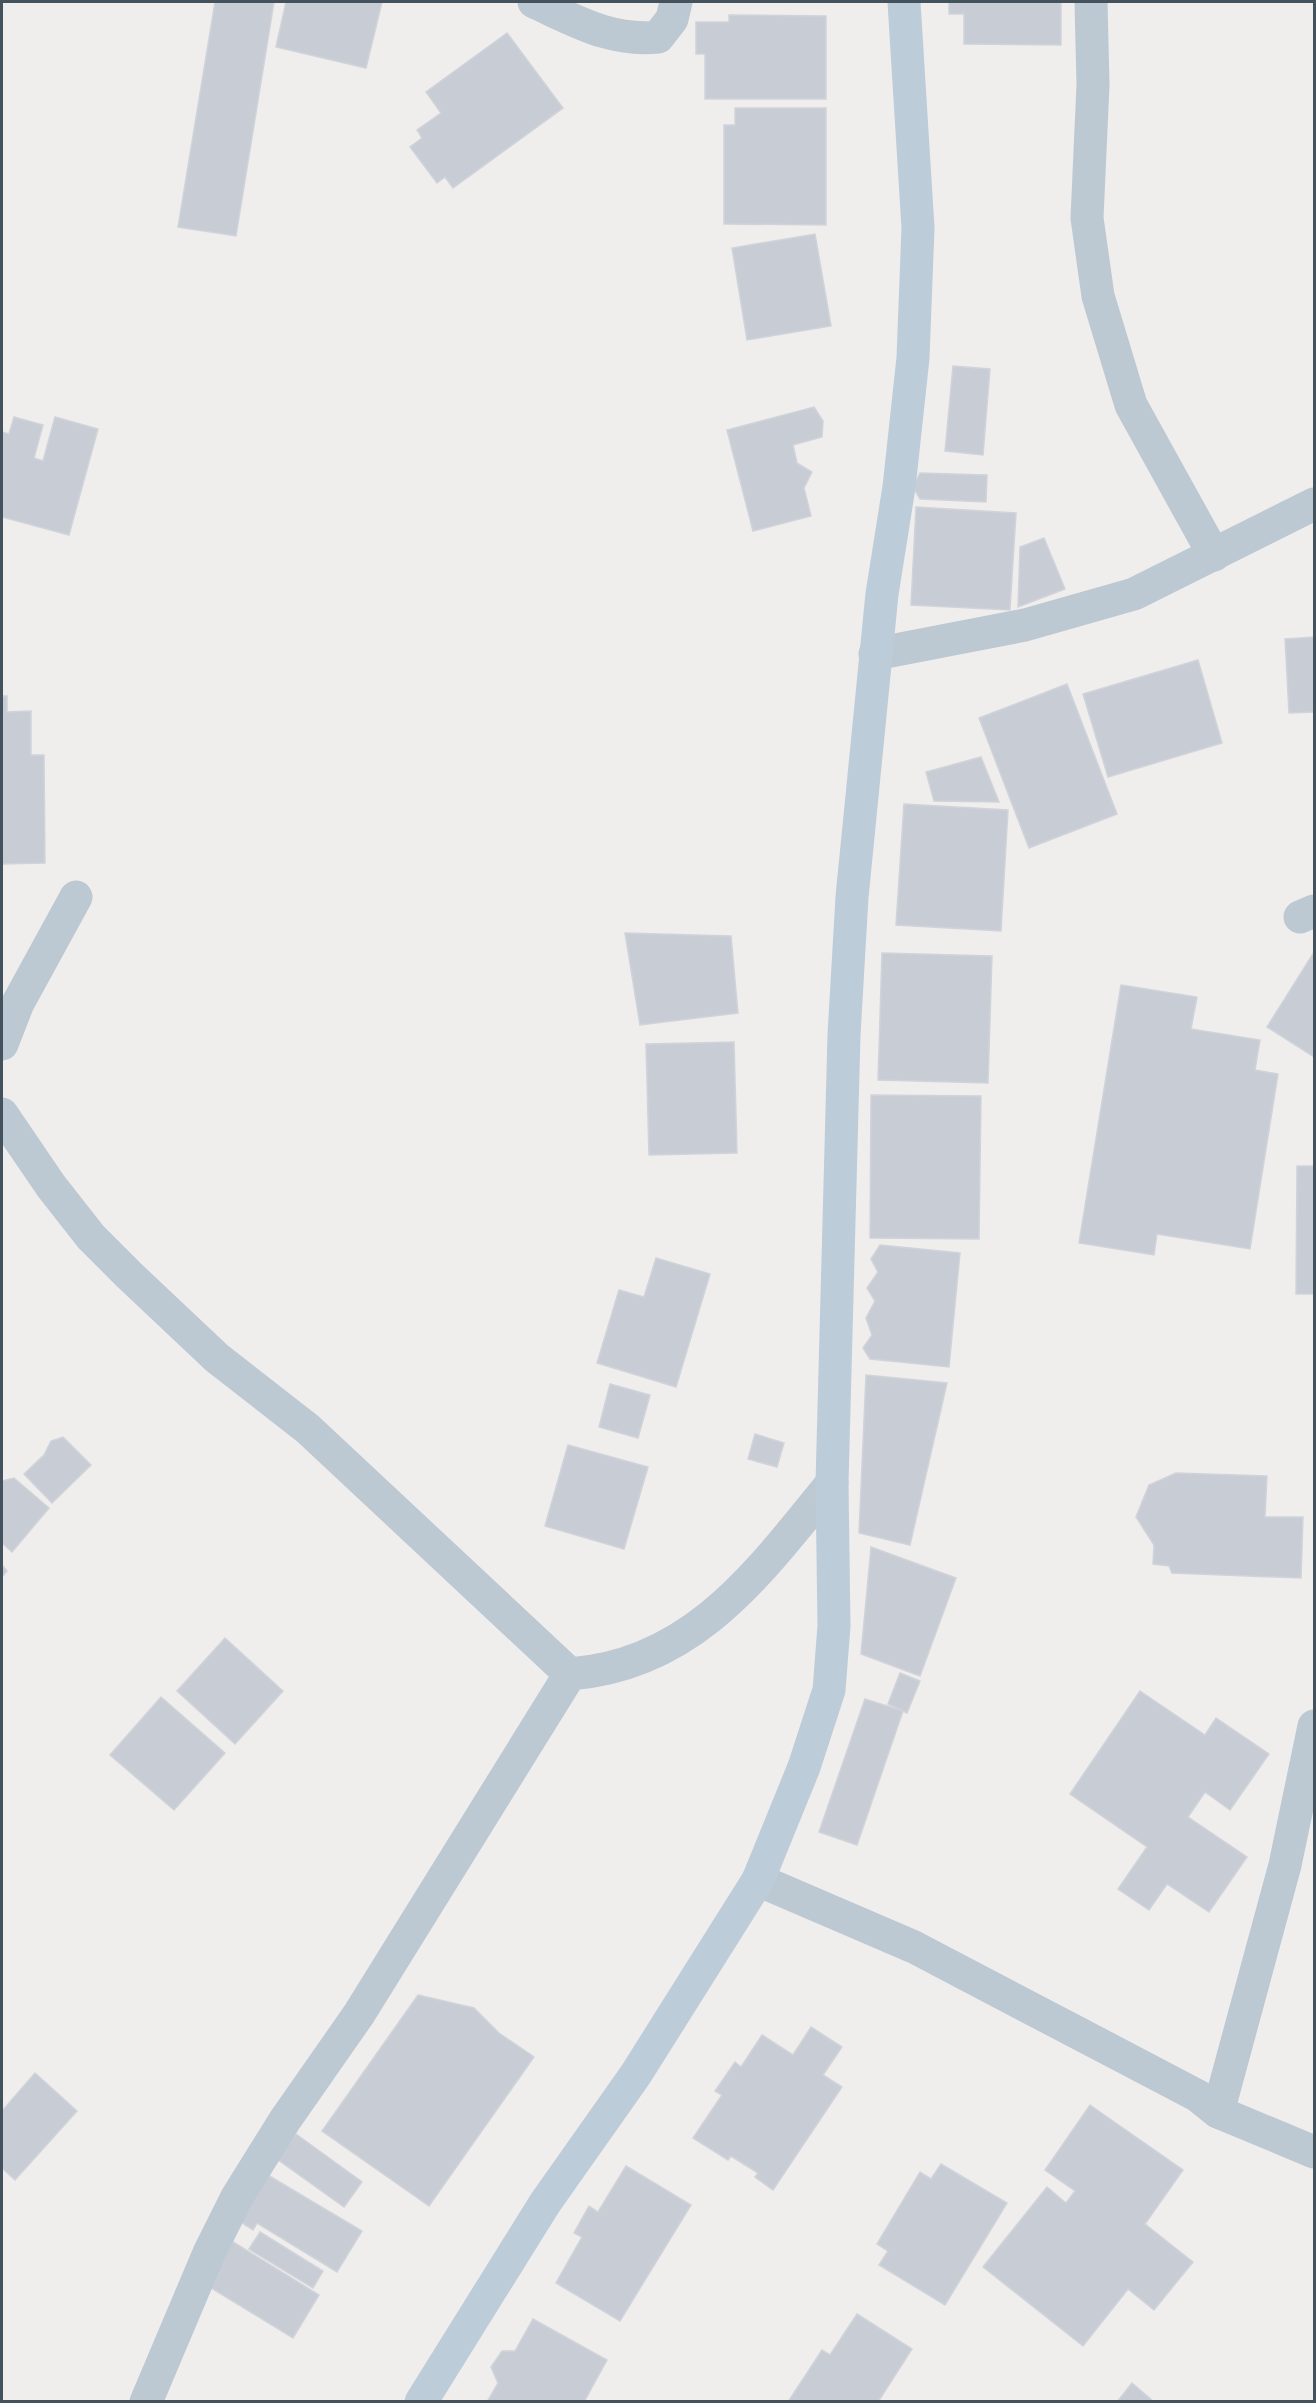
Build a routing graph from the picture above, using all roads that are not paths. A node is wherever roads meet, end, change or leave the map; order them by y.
1 (534, 2) edge
2 (676, 2) edge
3 (904, 2) edge
4 (1091, 2) edge
5 (1314, 504) edge
6 (1214, 555) junction
7 (875, 654) junction
8 (76, 897) dead end
9 (2, 1044) edge
10 (2, 1114) edge
11 (832, 1483) junction
12 (570, 1674) junction
13 (1314, 1726) edge
14 (758, 1880) junction
15 (1218, 2112) junction
16 (1314, 2152) edge
17 (146, 2402) edge
18 (421, 2402) edge

1 - 2 street
3 - 7 main road
4 - 6 street
5 - 6 street
6 - 7 street
7 - 11 main road
8 - 9 street
10 - 12 street
11 - 12 street
11 - 14 main road
12 - 17 street
13 - 15 street
14 - 15 street
14 - 18 main road
15 - 16 street

